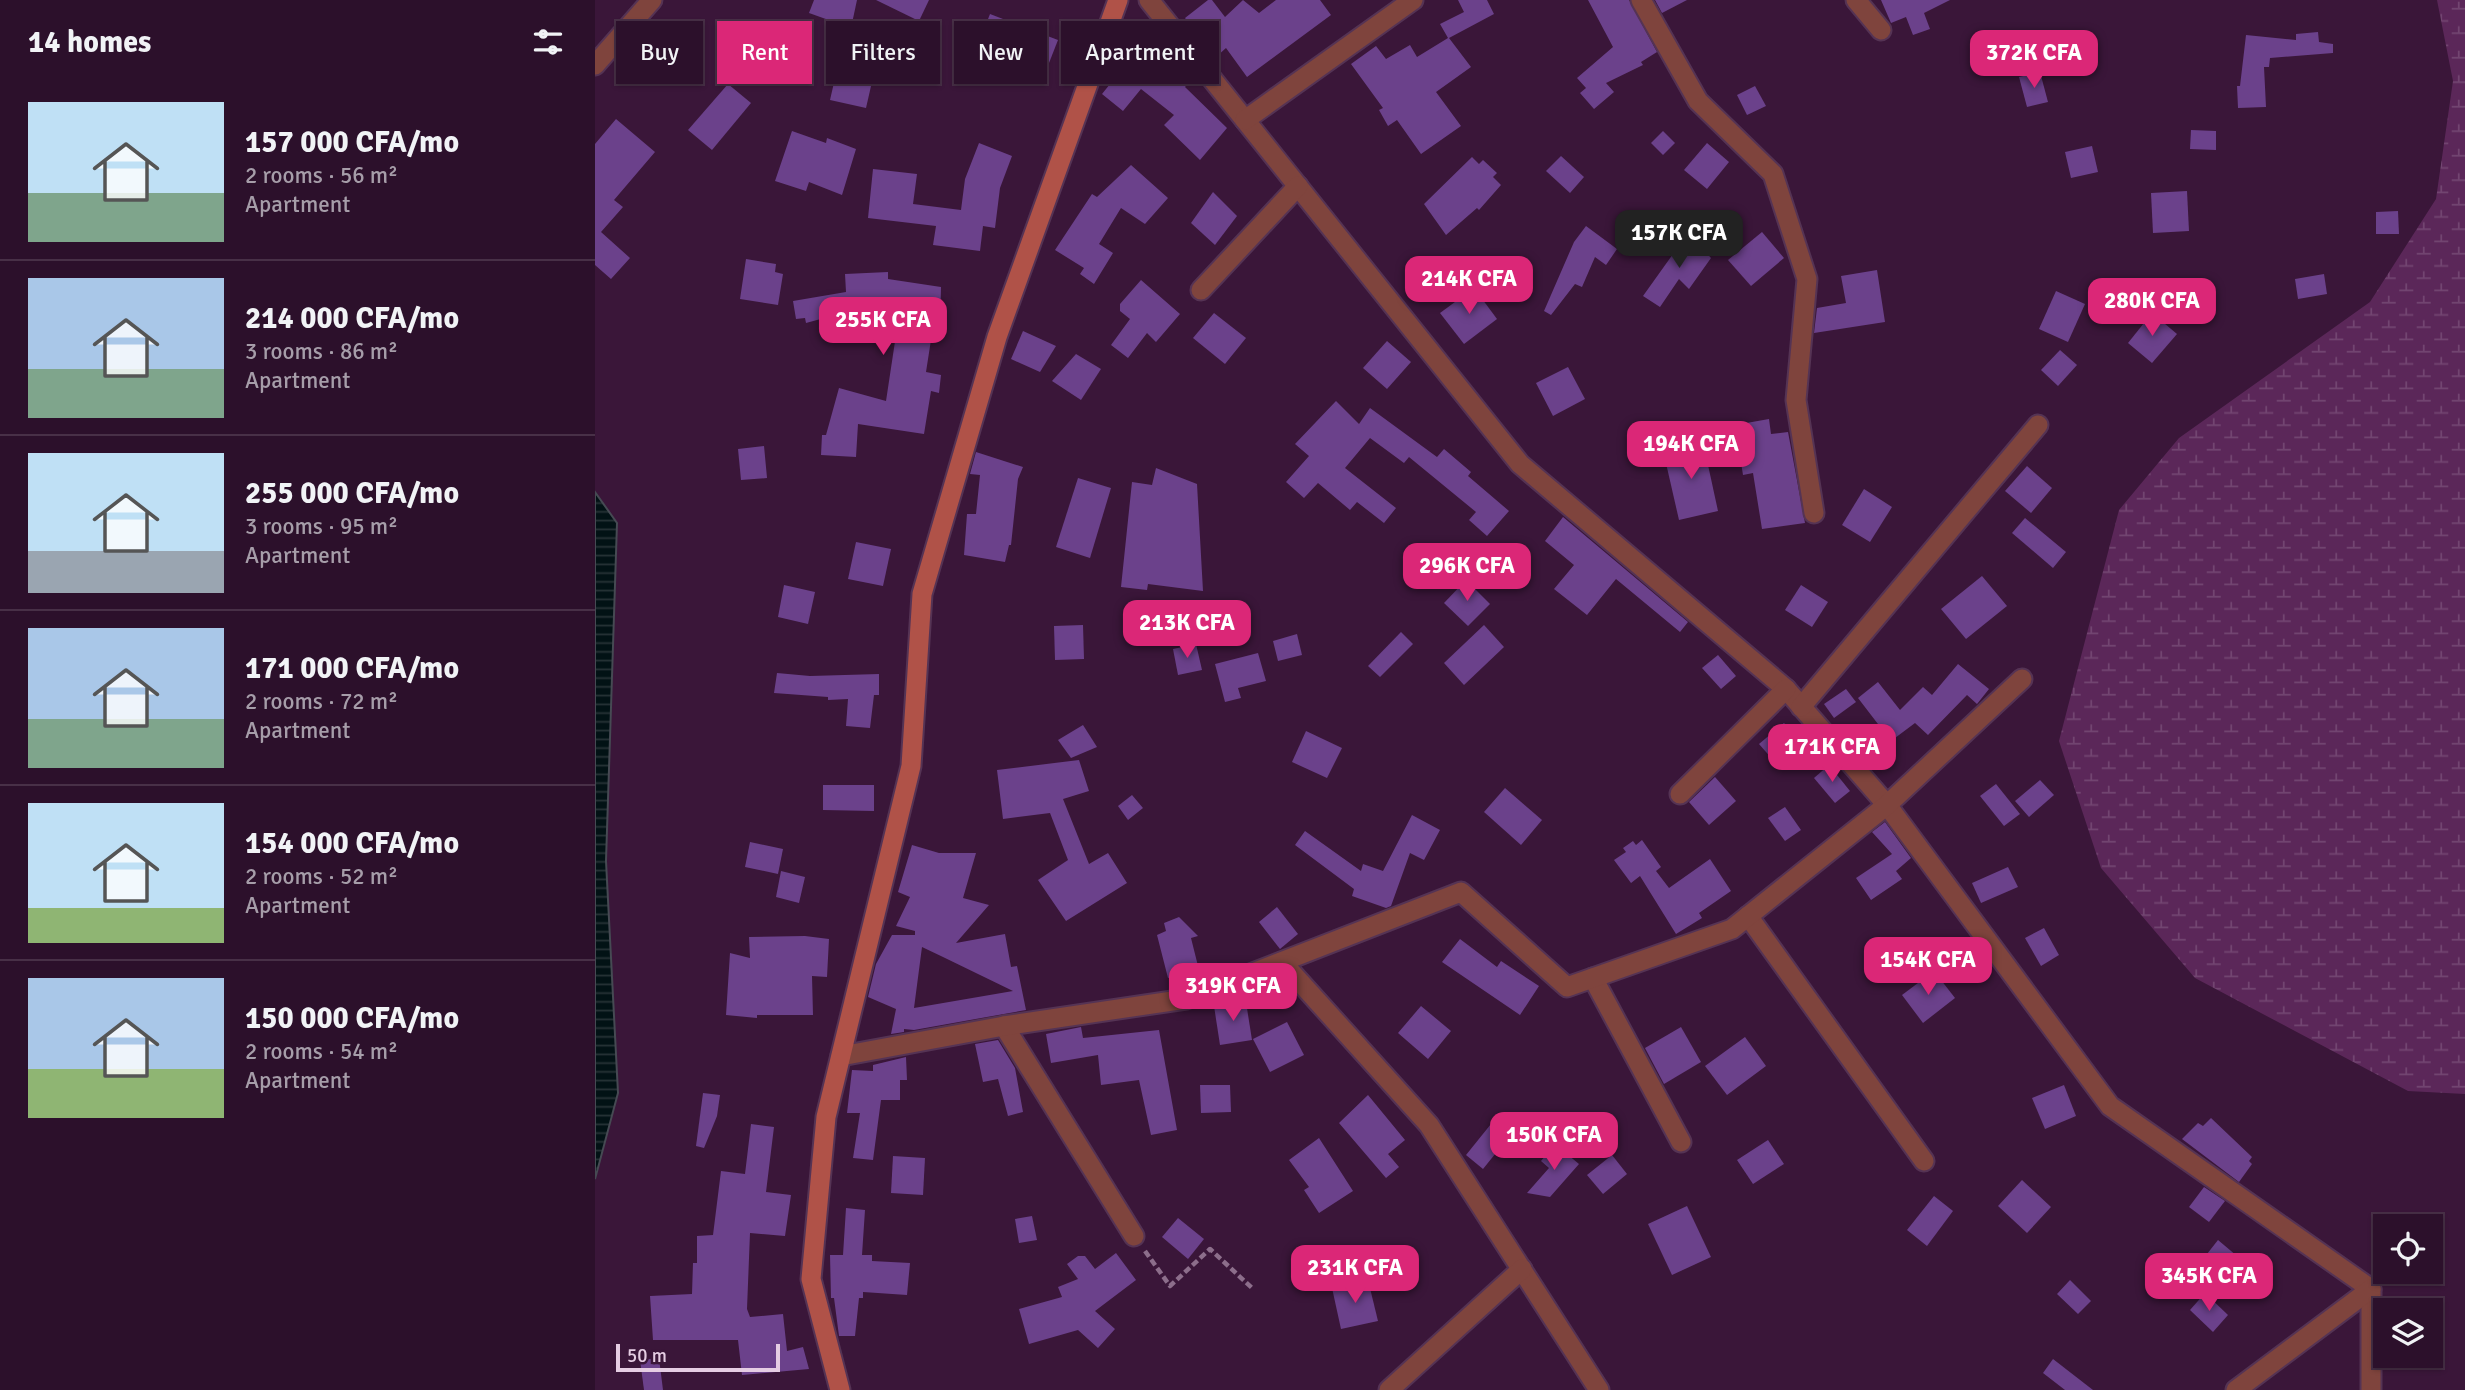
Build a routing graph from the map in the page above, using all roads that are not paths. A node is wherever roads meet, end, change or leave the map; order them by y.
1 (652, 0) edge
2 (1118, 0) edge
3 (1149, 0) edge
4 (1413, 0) edge
5 (1641, 0) edge
6 (1856, 0) edge
7 (1881, 30) dead end
8 (595, 65) edge
9 (1245, 120) junction
10 (1298, 186) junction
11 (1201, 290) dead end
12 (2038, 425) dead end
13 (1814, 513) dead end
14 (2022, 679) dead end
15 (1786, 689) junction
16 (1801, 707) junction
17 (1680, 794) dead end
18 (1887, 805) junction
19 (1748, 916) junction
20 (1282, 962) junction
21 (1593, 978) junction
22 (1004, 1026) junction
23 (841, 1056) junction
24 (1681, 1142) dead end
25 (1924, 1161) dead end
26 (1134, 1236) road end
27 (1522, 1269) junction
28 (2371, 1289) junction
29 (840, 1390) edge
30 (1389, 1390) edge
31 (1599, 1390) edge
32 (2236, 1390) edge
33 (2371, 1390) edge

1 - 8 street
2 - 23 main road
3 - 9 street
4 - 9 street
5 - 13 street
6 - 7 street
9 - 10 street
10 - 11 street
10 - 15 street
12 - 16 street
14 - 18 street
15 - 16 street
15 - 17 street
16 - 18 street
18 - 19 street
18 - 28 street
19 - 21 street
19 - 25 street
20 - 21 street
20 - 22 street
20 - 27 street
21 - 24 street
22 - 23 street
22 - 26 street
23 - 29 main road
27 - 30 street
27 - 31 street
28 - 32 street
28 - 33 street

